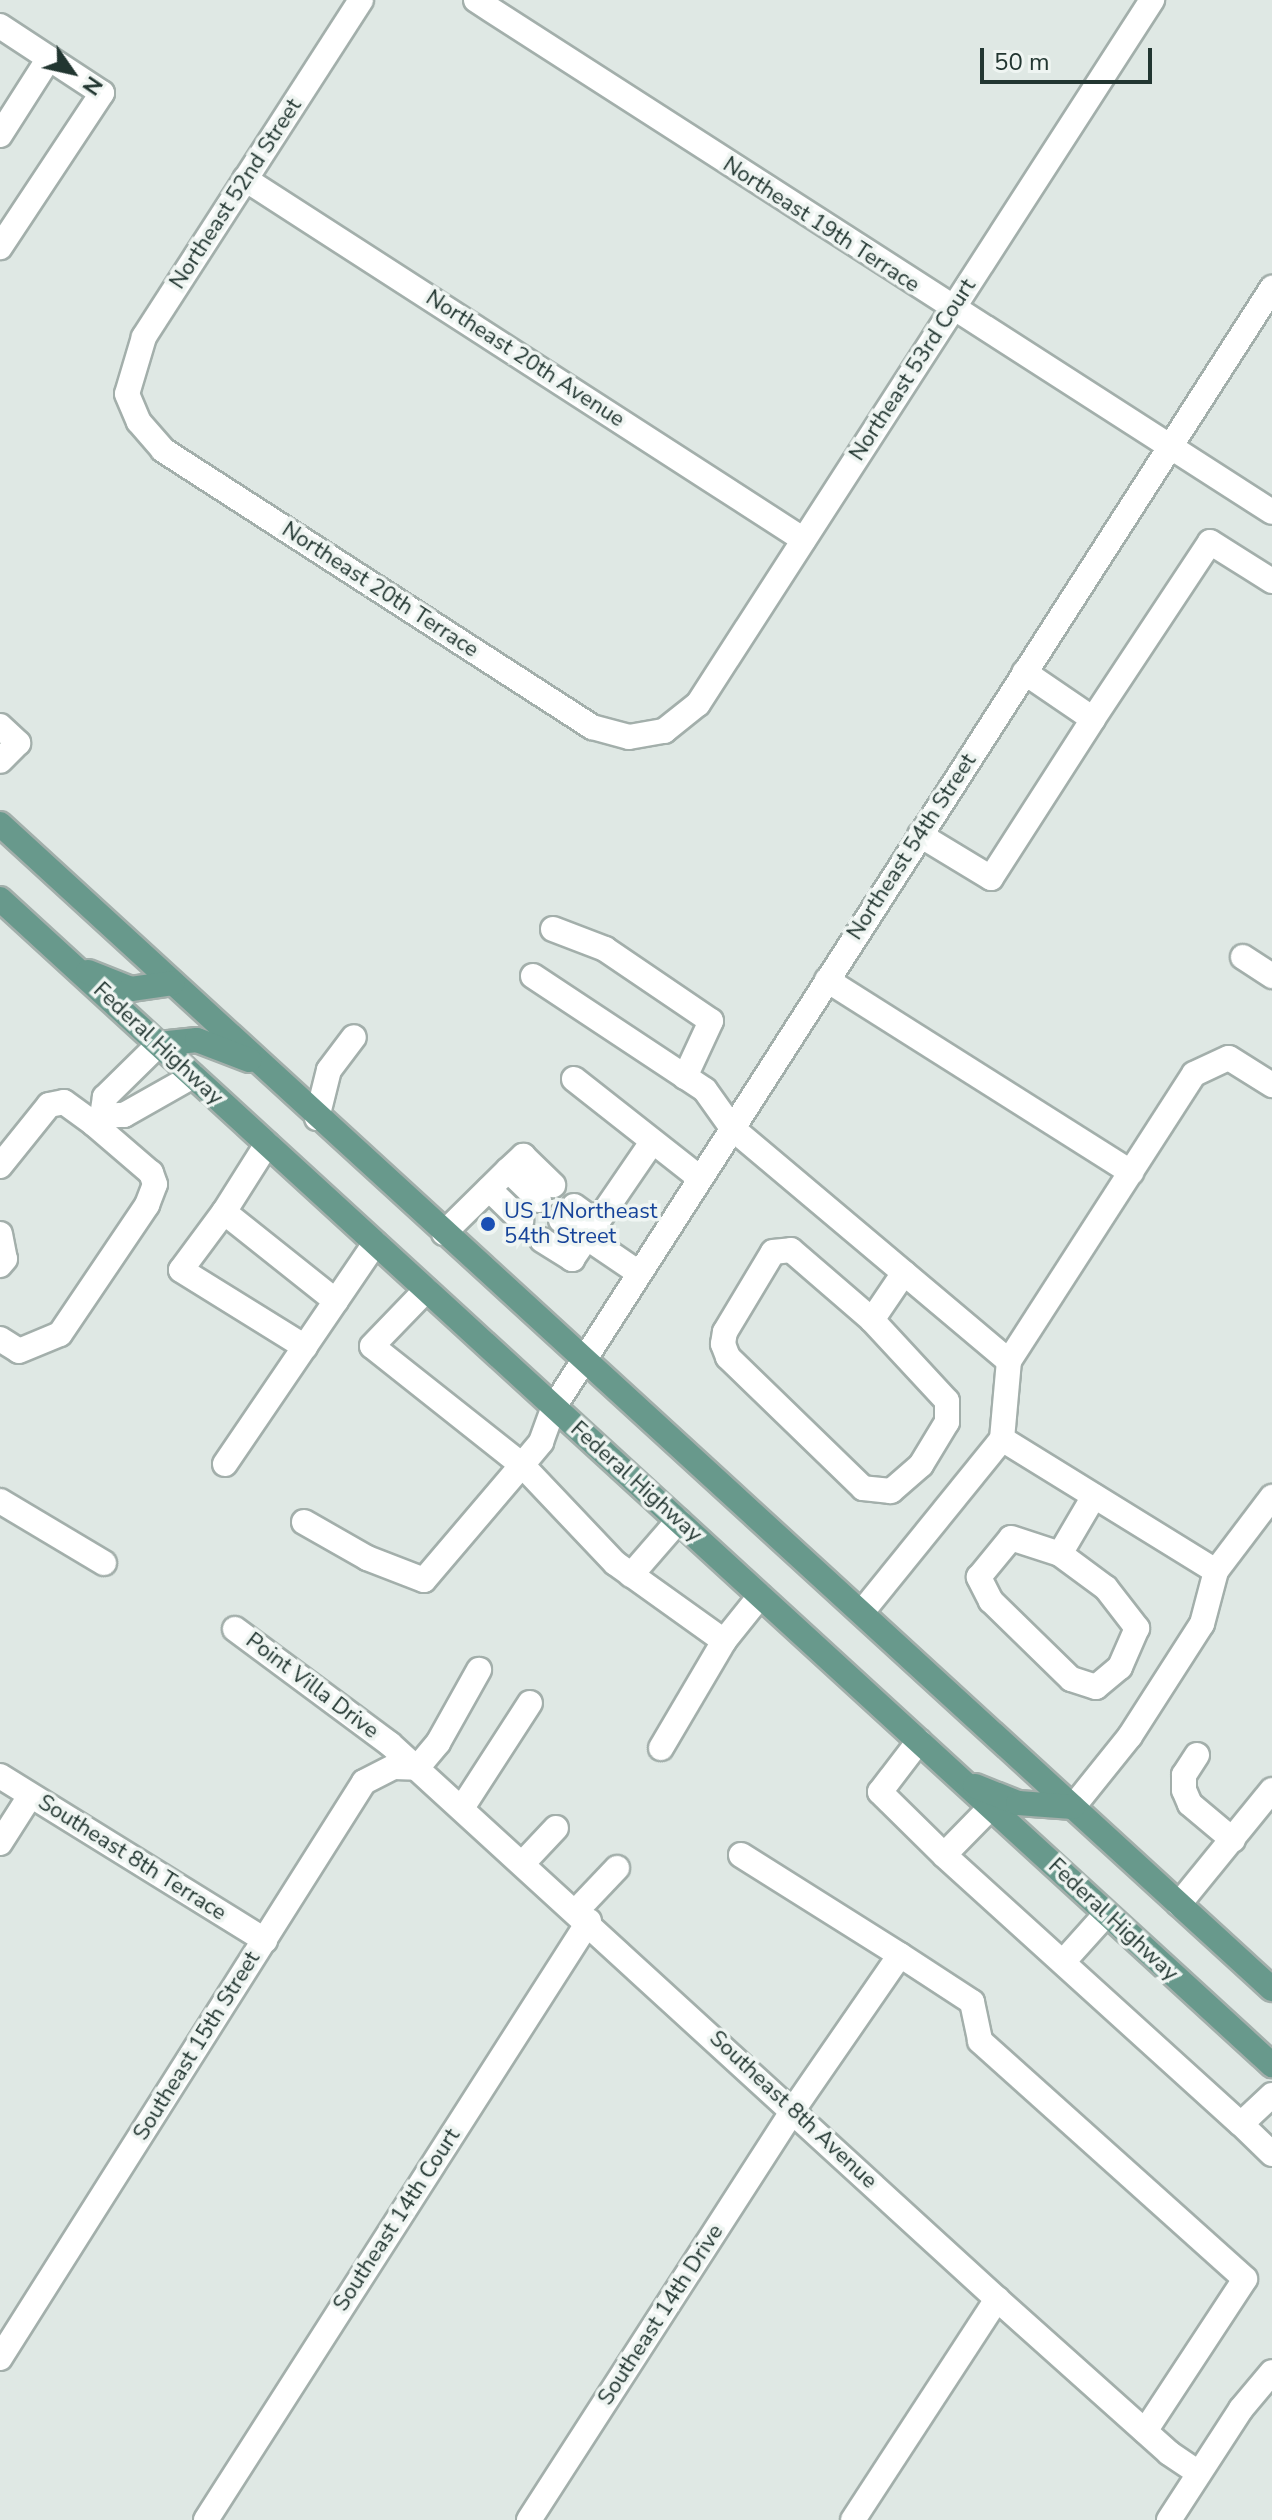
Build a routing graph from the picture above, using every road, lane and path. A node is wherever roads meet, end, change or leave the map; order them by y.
1 (361, 0) edge
2 (476, 0) edge
3 (1152, 0) edge
4 (0, 26) edge
5 (49, 58) junction
6 (0, 135) edge
7 (245, 179) junction
8 (0, 247) edge
9 (1272, 288) edge
10 (951, 309) junction
11 (127, 394) joint
12 (1169, 446) junction
13 (1272, 512) edge
14 (804, 540) junction
15 (1272, 581) edge
16 (1024, 672) junction
17 (1093, 719) junction
18 (0, 726) edge
19 (664, 731) joint
20 (0, 761) edge
21 (0, 824) edge
22 (920, 835) junction
23 (2, 906) edge
24 (553, 929) dead end
25 (1243, 957) dead end
26 (75, 967) junction
27 (533, 976) dead end
28 (1272, 976) edge
29 (827, 980) junction
30 (173, 983) junction
31 (354, 1037) dead end
32 (159, 1044) junction
33 (263, 1065) junction
34 (193, 1076) junction
35 (685, 1077) junction
36 (574, 1079) dead end
37 (1272, 1085) edge
38 (317, 1118) junction
39 (98, 1120) junction
40 (732, 1128) junction
41 (652, 1142) junction
42 (267, 1144) junction
43 (0, 1166) edge
44 (1131, 1172) junction
45 (700, 1178) junction
46 (489, 1189) junction
47 (546, 1193) dead end
48 (224, 1212) junction
49 (568, 1213) dead end
50 (521, 1220) dead end
51 (592, 1231) junction
52 (444, 1233) junction
53 (0, 1234) edge
54 (542, 1240) dead end
55 (375, 1243) junction
56 (0, 1265) edge
57 (639, 1273) junction
58 (904, 1273) junction
59 (426, 1290) junction
60 (336, 1301) junction
61 (872, 1320) junction
62 (0, 1339) edge
63 (305, 1347) junction
64 (584, 1360) junction
65 (1009, 1361) junction
66 (554, 1407) junction
67 (1002, 1439) junction
68 (225, 1464) dead end
69 (522, 1465) junction
70 (1094, 1496) junction
71 (1272, 1497) edge
72 (0, 1501) edge
73 (678, 1521) junction
74 (304, 1522) dead end
75 (1060, 1554) junction
76 (104, 1563) dead end
77 (1216, 1571) junction
78 (631, 1575) junction
79 (760, 1596) junction
80 (862, 1612) junction
81 (235, 1629) dead end
82 (724, 1641) junction
83 (479, 1670) dead end
84 (530, 1703) dead end
85 (919, 1741) junction
86 (390, 1744) joint
87 (661, 1748) dead end
88 (1197, 1755) dead end
89 (417, 1768) junction
90 (0, 1776) edge
91 (962, 1780) junction
92 (1272, 1790) edge
93 (30, 1796) junction
94 (991, 1807) junction
95 (1073, 1807) junction
96 (462, 1808) junction
97 (556, 1828) dead end
98 (1233, 1840) junction
99 (0, 1843) edge
100 (741, 1855) dead end
101 (944, 1855) junction
102 (523, 1863) junction
103 (617, 1868) dead end
104 (1179, 1904) junction
105 (1106, 1914) junction
106 (583, 1915) junction
107 (265, 1940) junction
108 (900, 1955) junction
109 (1063, 1962) junction
110 (1272, 1989) edge
111 (1272, 2065) edge
112 (1272, 2095) edge
113 (793, 2110) junction
114 (1241, 2124) junction
115 (1272, 2154) edge
116 (997, 2299) junction
117 (0, 2358) edge
118 (1272, 2372) edge
119 (1145, 2431) junction
120 (1199, 2473) junction
121 (206, 2520) edge
122 (529, 2520) edge
123 (853, 2520) edge
124 (1169, 2520) edge

1 - 7 street, Northeast 52nd Street
2 - 10 street, Northeast 19th Terrace
3 - 10 street, Northeast 53rd Court
4 - 5 street
5 - 6 street
5 - 8 street
7 - 11 street, Northeast 52nd Street
7 - 14 street, Northeast 20th Avenue
9 - 12 street, Northeast 54th Street
10 - 12 street, Northeast 19th Terrace
10 - 14 street, Northeast 53rd Court
11 - 19 street, Northeast 20th Terrace
12 - 13 street, Northeast 19th Terrace
12 - 16 street, Northeast 54th Street
14 - 19 street, Northeast 53rd Court
15 - 17 street
16 - 17 street
16 - 22 street, Northeast 54th Street
17 - 22 street
18 - 20 street
21 - 30 main road
22 - 29 street, Northeast 54th Street
23 - 26 main road, Federal Highway
24 - 35 street
25 - 28 street
26 - 30 main road
26 - 32 main road, Federal Highway
27 - 35 street
29 - 40 street, Northeast 54th Street
29 - 44 street
30 - 33 main road
31 - 38 street
32 - 33 main road
32 - 34 main road, Federal Highway
32 - 39 street
33 - 38 main road
34 - 39 street
34 - 42 main road, Federal Highway
35 - 40 street
36 - 41 street
37 - 44 street
38 - 52 main road
39 - 43 street
39 - 62 street
40 - 45 street, Northeast 54th Street
40 - 58 street
41 - 45 street
41 - 51 street
42 - 48 street
42 - 55 main road, Federal Highway
44 - 65 street
45 - 57 street, Northeast 54th Street
46 - 47 street
46 - 50 street
46 - 52 street
48 - 60 street
48 - 63 street
49 - 51 street
51 - 54 street
51 - 57 street
52 - 64 main road
53 - 56 street
55 - 59 main road, Federal Highway
55 - 60 street
57 - 64 street, Northeast 54th Street
58 - 61 street
58 - 65 street
59 - 66 main road, Federal Highway
59 - 69 street
60 - 63 street
61 - 61 street
63 - 68 street
64 - 66 street, Northeast 54th Street
64 - 80 main road
65 - 67 street
66 - 69 street, Northeast 54th Street
66 - 73 main road, Federal Highway
67 - 70 street
67 - 80 street
69 - 74 street, Northeast 54th Street
69 - 78 street
70 - 75 street
70 - 77 street
71 - 77 street
72 - 76 street
73 - 78 street
73 - 79 main road, Federal Highway
75 - 75 street
77 - 95 street
78 - 82 street
79 - 82 street
79 - 85 main road, Federal Highway
80 - 95 main road
81 - 86 street, Point Villa Drive
82 - 87 street
83 - 89 street
84 - 96 street
85 - 91 main road, Federal Highway
85 - 101 street
86 - 89 street, Southeast 8th Avenue
88 - 98 street
89 - 96 street, Southeast 8th Avenue
89 - 107 street, Southeast 15th Street
90 - 93 street, Southeast 8th Terrace
91 - 94 main road, Federal Highway
91 - 95 main road
92 - 98 street
93 - 99 street
93 - 107 street, Southeast 8th Terrace
94 - 101 street
94 - 105 main road, Federal Highway
95 - 104 main road
96 - 102 street, Southeast 8th Avenue
97 - 102 street
98 - 104 street
100 - 108 street
101 - 109 street
102 - 106 street, Southeast 8th Avenue
103 - 106 street, Southeast 14th Court
104 - 110 main road
105 - 109 street
105 - 111 main road, Federal Highway
106 - 113 street, Southeast 8th Avenue
106 - 121 street, Southeast 14th Court
107 - 117 street, Southeast 15th Street
108 - 113 street, Southeast 14th Drive
108 - 119 street
109 - 114 street
112 - 114 street
113 - 116 street, Southeast 8th Avenue
113 - 122 street, Southeast 14th Drive
114 - 115 street
116 - 119 street, Southeast 8th Avenue
116 - 123 street
118 - 120 street
119 - 120 street, Southeast 8th Avenue
120 - 124 street

